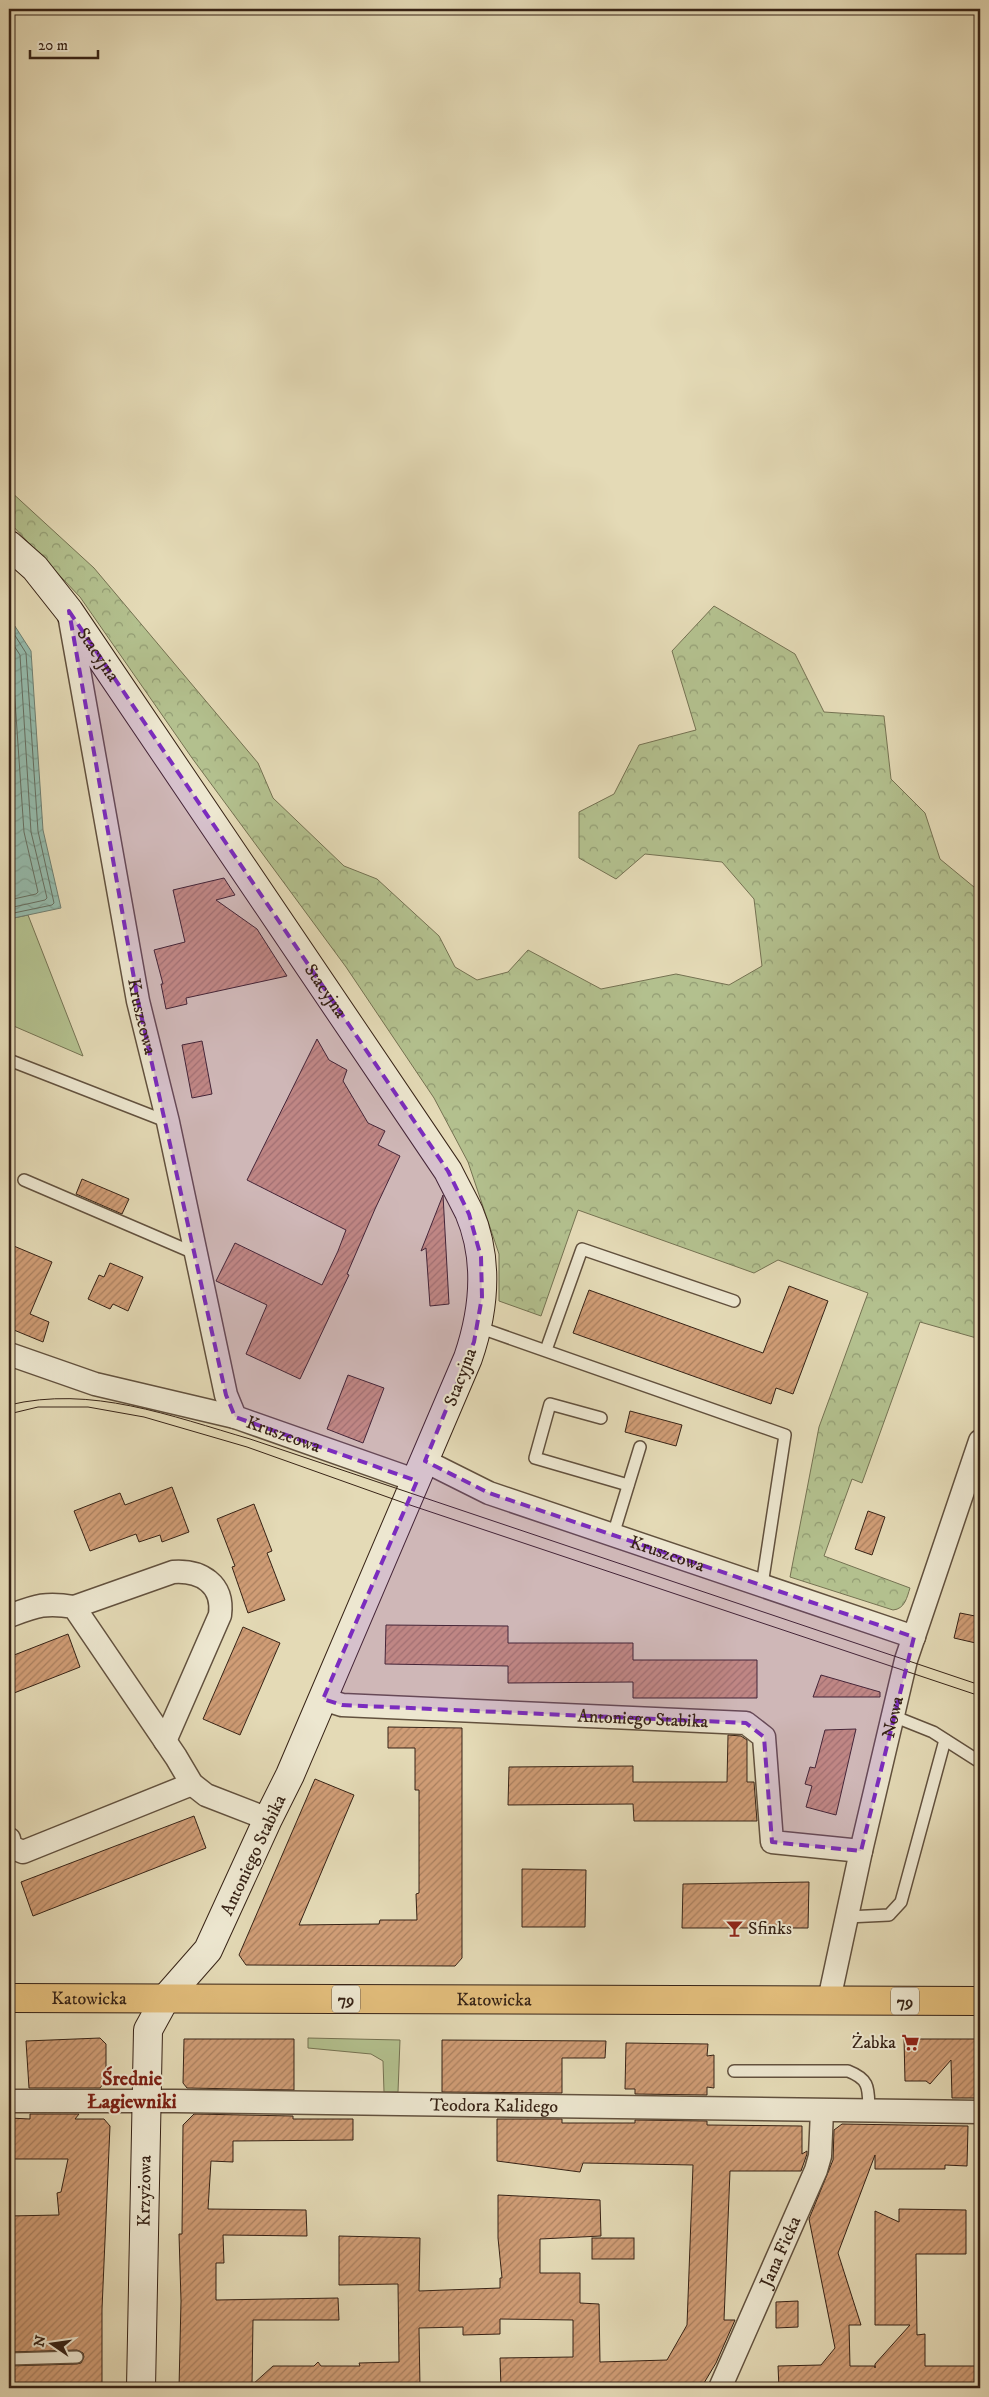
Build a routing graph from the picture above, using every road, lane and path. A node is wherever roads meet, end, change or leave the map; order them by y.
1 (9, 545) edge
2 (69, 612) junction
3 (9, 1060) edge
4 (168, 1122) junction
5 (24, 1180) dead end
6 (194, 1253) junction
7 (734, 1302) dead end
8 (478, 1327) junction
9 (546, 1350) junction
10 (9, 1354) edge
11 (235, 1417) junction
12 (601, 1418) dead end
13 (980, 1441) edge
14 (640, 1447) dead end
15 (421, 1471) junction
16 (628, 1485) junction
17 (613, 1535) junction
18 (762, 1585) junction
19 (74, 1608) junction
20 (9, 1616) edge
21 (914, 1637) junction
22 (322, 1699) junction
23 (893, 1716) junction
24 (945, 1740) junction
25 (165, 1741) junction
26 (980, 1762) edge
27 (192, 1784) junction
28 (268, 1819) junction
29 (9, 1839) edge
30 (861, 1851) junction
31 (847, 1918) junction
32 (9, 1998) edge
33 (165, 1999) junction
34 (829, 2000) junction
35 (980, 2001) edge
36 (734, 2071) dead end
37 (9, 2101) edge
38 (145, 2101) junction
39 (822, 2111) junction
40 (869, 2111) junction
41 (980, 2112) edge
42 (77, 2357) dead end
43 (9, 2358) edge
44 (141, 2388) edge
45 (720, 2388) edge

1 - 2 street, Stacyjna
2 - 4 street, Kruszcowa
2 - 8 street, Stacyjna
3 - 4 lane
4 - 6 street, Kruszcowa
5 - 6 lane
6 - 11 street, Kruszcowa
7 - 9 lane
8 - 9 lane
8 - 15 street, Stacyjna
9 - 18 lane
10 - 11 street, Kruszcowa
11 - 15 street, Kruszcowa
12 - 16 lane
13 - 21 street, Nowa
14 - 16 lane
15 - 17 street, Kruszcowa
15 - 22 street, Antoniego Stabika
16 - 17 lane
17 - 18 street, Kruszcowa
18 - 21 street, Kruszcowa
19 - 20 street
19 - 25 street
19 - 25 street
21 - 23 street, Nowa
22 - 28 street, Antoniego Stabika
22 - 30 street, Antoniego Stabika
23 - 24 lane
23 - 30 street, Nowa
24 - 26 lane
24 - 31 lane
25 - 27 street
27 - 28 street
27 - 29 street
28 - 33 street, Antoniego Stabika
30 - 31 street, Nowa
31 - 34 street, Nowa
32 - 33 main road, Katowicka / 79
33 - 34 main road, Katowicka / 79
33 - 38 street, Krzyżowa
34 - 35 main road, Katowicka / 79
36 - 40 lane
37 - 38 street, Teodora Kalidego
38 - 39 street, Teodora Kalidego
38 - 44 street, Krzyżowa
39 - 40 street, Teodora Kalidego
39 - 45 street, Jana Ficka
40 - 41 street, Teodora Kalidego
42 - 43 lane

